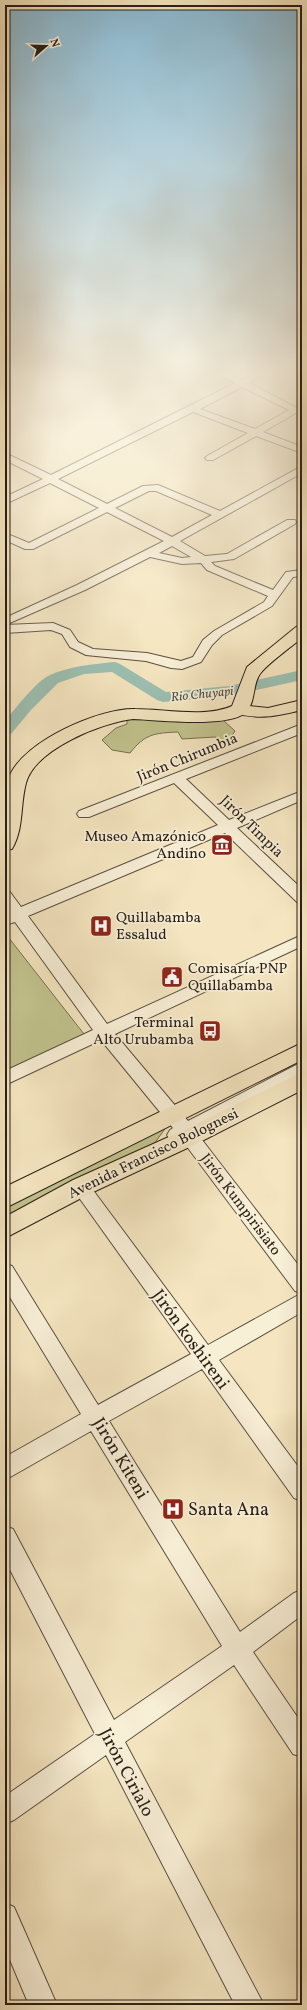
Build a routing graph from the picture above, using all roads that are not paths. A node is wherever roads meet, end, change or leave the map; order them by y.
1 (28, 468) edge
2 (73, 468) edge
3 (302, 469) edge
4 (49, 479) junction
5 (5, 501) edge
6 (108, 509) junction
7 (221, 515) junction
8 (291, 522) dead end
9 (5, 536) edge
10 (173, 542) junction
11 (150, 554) junction
12 (204, 560) junction
13 (302, 573) edge
14 (275, 595) junction
15 (5, 622) edge
16 (5, 629) edge
17 (302, 630) edge
18 (241, 705) junction
19 (302, 705) edge
20 (302, 728) edge
21 (178, 779) junction
22 (299, 801) edge
23 (84, 814) dead end
24 (228, 827) junction
25 (5, 844) edge
26 (5, 896) edge
27 (302, 898) edge
28 (11, 917) edge
29 (302, 940) edge
30 (103, 1032) junction
31 (302, 1051) edge
32 (302, 1069) edge
33 (5, 1078) edge
34 (302, 1080) edge
35 (183, 1128) junction
36 (80, 1188) junction
37 (5, 1198) edge
38 (5, 1224) edge
39 (5, 1228) edge
40 (5, 1272) edge
41 (302, 1285) edge
42 (302, 1302) edge
43 (206, 1358) junction
44 (95, 1416) junction
45 (5, 1469) edge
46 (302, 1490) edge
47 (5, 1537) edge
48 (302, 1601) edge
49 (237, 1649) junction
50 (109, 1737) junction
51 (302, 1745) edge
52 (5, 1811) edge
53 (5, 1916) edge
54 (43, 2005) edge
55 (250, 2005) edge

1 - 4 street
2 - 4 street
3 - 7 street
4 - 5 street
4 - 6 street
6 - 7 street
6 - 9 street
6 - 10 street
7 - 10 street
8 - 12 street
10 - 11 street
10 - 12 street
11 - 12 street
11 - 15 street
12 - 14 street
13 - 14 street
14 - 16 street
17 - 18 highway
18 - 19 main road
18 - 25 highway
20 - 21 street, Jirón Chirumbia
21 - 23 street, Jirón Chirumbia
21 - 24 street, Jirón Timpia
22 - 24 street
24 - 27 street, Jirón Timpia
24 - 28 street
26 - 28 street, Jirón Kumpirisiato
28 - 30 street, Jirón Kumpirisiato
29 - 30 street
30 - 33 street
30 - 35 street, Jirón Kumpirisiato
31 - 35 main road, Avenida Francisco Bolognesi
32 - 35 street
34 - 35 main road, Avenida Francisco Bolognesi
35 - 36 main road, Avenida Francisco Bolognesi
35 - 37 main road, Avenida Francisco Bolognesi
35 - 41 street, Jirón Kumpirisiato
36 - 38 street
36 - 39 main road, Avenida Francisco Bolognesi
36 - 43 street, Jirón koshireni
40 - 44 street, Jirón Kiteni
42 - 43 street
43 - 44 street
43 - 46 street, Jirón koshireni
44 - 45 street
44 - 49 street, Jirón Kiteni
47 - 50 street, Jirón Cirialo
48 - 49 street
49 - 50 street
49 - 51 street, Jirón Kiteni
50 - 52 street
50 - 55 street, Jirón Cirialo
53 - 54 street

